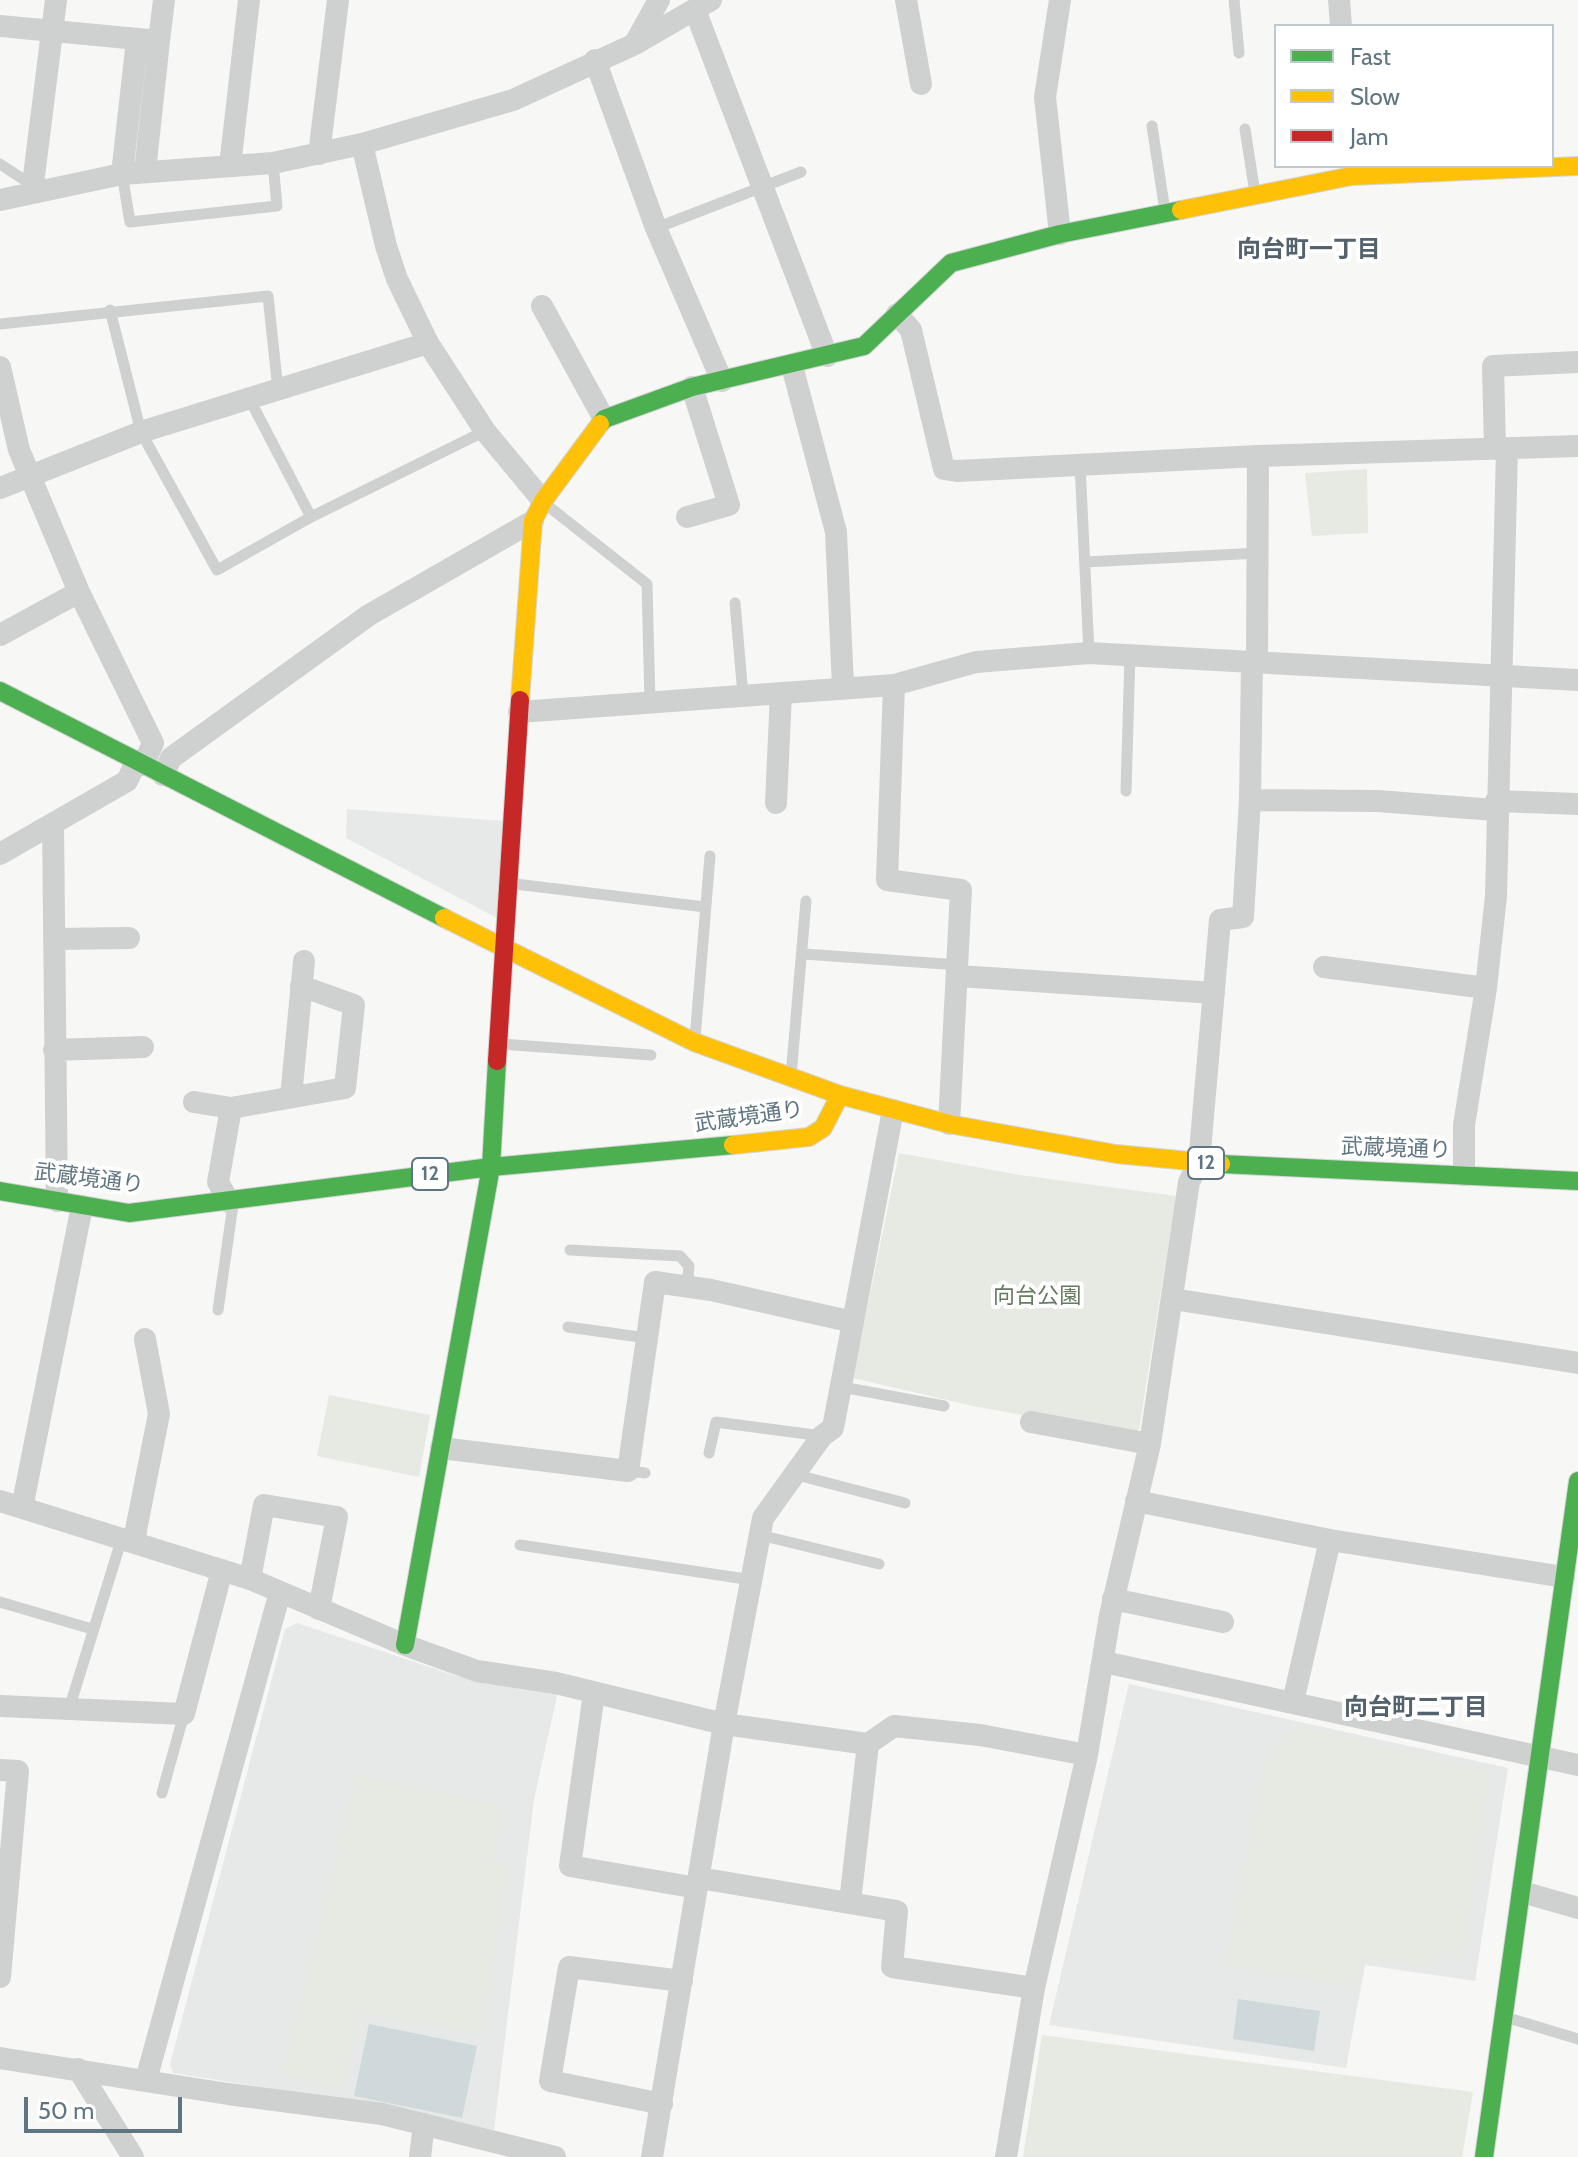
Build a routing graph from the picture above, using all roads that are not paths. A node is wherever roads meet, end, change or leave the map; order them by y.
1 (56, 0) edge
2 (164, 0) edge
3 (249, 0) edge
4 (338, 0) edge
5 (659, 0) edge
6 (906, 0) edge
7 (1060, 0) edge
8 (1234, 0) edge
9 (1339, 0) edge
10 (703, 5) edge
11 (1341, 24) edge
12 (0, 26) edge
13 (52, 33) junction
14 (148, 41) junction
15 (635, 44) junction
16 (1239, 53) dead end
17 (595, 60) junction
18 (921, 84) dead end
19 (1152, 126) dead end
20 (1245, 129) dead end
21 (362, 144) junction
22 (319, 154) junction
23 (273, 163) junction
24 (0, 164) edge
25 (230, 166) junction
26 (1578, 166) edge
27 (1554, 167) edge
28 (1487, 168) edge
29 (145, 171) junction
30 (1351, 171) edge
31 (801, 172) dead end
32 (122, 174) junction
33 (32, 188) junction
34 (760, 188) junction
35 (1255, 194) junction
36 (0, 200) edge
37 (1166, 215) junction
38 (656, 228) junction
39 (1060, 234) junction
40 (542, 306) dead end
41 (110, 310) junction
42 (897, 314) junction
43 (0, 324) edge
44 (428, 343) junction
45 (827, 356) junction
46 (1578, 362) edge
47 (792, 366) junction
48 (0, 367) edge
49 (722, 381) junction
50 (692, 387) junction
51 (278, 390) junction
52 (250, 400) junction
53 (604, 419) junction
54 (485, 431) junction
55 (141, 432) junction
56 (1578, 446) edge
57 (1501, 448) junction
58 (1258, 456) junction
59 (1080, 464) junction
60 (30, 476) junction
61 (0, 488) edge
62 (538, 511) junction
63 (311, 517) junction
64 (687, 517) dead end
65 (1258, 553) junction
66 (1086, 562) junction
67 (79, 592) junction
68 (735, 603) dead end
69 (0, 635) edge
70 (1089, 653) junction
71 (1130, 655) junction
72 (1255, 662) junction
73 (1502, 675) junction
74 (1578, 680) edge
75 (894, 685) junction
76 (843, 686) junction
77 (0, 691) edge
78 (781, 693) junction
79 (743, 695) junction
80 (650, 702) junction
81 (519, 712) junction
82 (153, 765) junction
83 (1126, 791) dead end
84 (1250, 800) junction
85 (776, 803) dead end
86 (1578, 804) edge
87 (1496, 806) junction
88 (53, 824) junction
89 (0, 854) edge
90 (710, 856) dead end
91 (506, 883) junction
92 (806, 901) dead end
93 (705, 907) junction
94 (129, 938) dead end
95 (55, 939) junction
96 (504, 949) junction
97 (804, 954) junction
98 (304, 961) dead end
99 (1324, 967) dead end
100 (959, 970) junction
101 (301, 986) junction
102 (1486, 988) junction
103 (1214, 993) junction
104 (694, 1042) junction
105 (500, 1044) junction
106 (143, 1047) dead end
107 (54, 1050) junction
108 (651, 1055) dead end
109 (791, 1079) junction
110 (840, 1095) junction
111 (291, 1097) junction
112 (194, 1102) dead end
113 (231, 1108) junction
114 (893, 1110) junction
115 (949, 1124) junction
116 (1199, 1163) junction
117 (491, 1167) junction
118 (1464, 1175) junction
119 (1578, 1181) edge
120 (0, 1191) edge
121 (57, 1201) junction
122 (232, 1201) junction
123 (82, 1206) junction
124 (570, 1250) dead end
125 (687, 1287) junction
126 (1173, 1299) junction
127 (218, 1310) dead end
128 (853, 1322) junction
129 (568, 1327) dead end
130 (647, 1338) junction
131 (145, 1339) dead end
132 (1578, 1363) edge
133 (842, 1387) junction
134 (944, 1406) dead end
135 (1031, 1422) dead end
136 (822, 1436) junction
137 (1150, 1444) junction
138 (441, 1448) junction
139 (709, 1453) dead end
140 (797, 1475) junction
141 (1578, 1481) edge
142 (0, 1501) edge
143 (1136, 1501) junction
144 (905, 1503) dead end
145 (22, 1508) junction
146 (760, 1535) junction
147 (128, 1539) junction
148 (1330, 1540) junction
149 (520, 1545) dead end
150 (879, 1564) dead end
151 (222, 1570) junction
152 (1564, 1577) junction
153 (250, 1579) junction
154 (752, 1580) junction
155 (280, 1592) junction
156 (1113, 1599) junction
157 (0, 1602) edge
158 (319, 1609) junction
159 (1223, 1622) dead end
160 (92, 1629) junction
161 (405, 1645) junction
162 (1104, 1662) junction
163 (594, 1693) junction
164 (1293, 1702) junction
165 (0, 1706) edge
166 (69, 1709) junction
167 (184, 1714) junction
168 (724, 1724) junction
169 (868, 1744) junction
170 (1087, 1755) junction
171 (1538, 1756) junction
172 (1578, 1765) edge
173 (0, 1770) edge
174 (162, 1793) dead end
175 (698, 1883) junction
176 (1522, 1892) junction
177 (850, 1902) junction
178 (1578, 1908) edge
179 (0, 1977) edge
180 (682, 1981) junction
181 (1034, 1988) junction
182 (1505, 2016) junction
183 (1578, 2039) edge
184 (0, 2058) edge
185 (78, 2069) junction
186 (146, 2080) junction
187 (662, 2104) junction
188 (424, 2124) junction
189 (133, 2157) edge
190 (420, 2157) edge
191 (555, 2157) edge
192 (652, 2157) edge
193 (1006, 2157) edge
194 (1484, 2157) edge

1 - 13 street
2 - 14 street
3 - 25 street
4 - 22 street
5 - 15 street
6 - 18 street
7 - 39 street
8 - 16 lane
9 - 11 street
10 - 15 street
10 - 34 street
12 - 13 street
13 - 14 street
13 - 33 street
14 - 29 street
14 - 32 street
15 - 17 street
17 - 21 street
17 - 38 street
19 - 37 lane
20 - 35 lane
21 - 22 street
21 - 44 street
22 - 23 street
23 - 25 street
23 - 32 lane
24 - 33 lane
25 - 29 street
26 - 27 street
28 - 30 street
29 - 32 street
30 - 35 street
31 - 34 lane
32 - 33 street
33 - 36 street
34 - 38 lane
34 - 45 street
35 - 37 street
37 - 39 street
38 - 49 street
39 - 42 street
40 - 53 street
41 - 43 lane
41 - 51 lane
41 - 55 lane
42 - 45 street
42 - 59 street
44 - 51 street
44 - 54 street
45 - 47 street
46 - 57 street
47 - 49 street
47 - 76 street
48 - 60 street
49 - 50 street
50 - 53 street
50 - 64 street
51 - 52 street
52 - 55 street
52 - 63 lane
53 - 62 street
54 - 62 street
54 - 63 lane
55 - 60 street
55 - 63 lane
56 - 57 street
57 - 58 street
57 - 73 street
58 - 59 street
58 - 65 street
59 - 66 lane
60 - 61 street
60 - 67 street
62 - 80 lane
62 - 81 street
62 - 82 street
65 - 66 lane
65 - 72 street
66 - 70 lane
67 - 69 street
67 - 82 street
68 - 79 lane
70 - 71 street
70 - 75 street
71 - 72 street
71 - 83 lane
72 - 73 street
72 - 84 street
73 - 74 street
73 - 87 street
75 - 76 street
75 - 100 street
76 - 78 street
77 - 82 street
78 - 79 street
78 - 85 street
79 - 80 street
80 - 81 street
81 - 91 street
82 - 88 street
82 - 96 street
84 - 87 street
84 - 103 street
86 - 87 street
87 - 102 street
88 - 89 street
88 - 95 street
90 - 93 lane
91 - 93 lane
91 - 96 street
92 - 97 lane
93 - 104 lane
94 - 95 street
95 - 107 street
96 - 104 street
96 - 105 street
97 - 100 lane
97 - 109 lane
98 - 101 street
99 - 102 street
100 - 103 street
100 - 115 street
101 - 111 street
101 - 111 street
102 - 118 street
103 - 116 street
104 - 109 street
105 - 108 lane
105 - 117 street
106 - 107 street
107 - 121 street
109 - 110 street
110 - 114 street, 武蔵境通り / 12
110 - 117 street, 武蔵境通り / 12
111 - 113 street
112 - 113 street
113 - 122 street
114 - 115 street, 武蔵境通り / 12
114 - 128 street
115 - 116 street, 武蔵境通り / 12
116 - 118 street, 武蔵境通り / 12
116 - 126 street
117 - 122 street, 武蔵境通り / 12
117 - 138 street
118 - 119 street, 武蔵境通り / 12
120 - 121 street, 武蔵境通り / 12
121 - 123 street, 武蔵境通り / 12
122 - 123 street, 武蔵境通り / 12
122 - 127 lane
123 - 145 street
124 - 125 lane
125 - 128 street
125 - 130 street
126 - 132 street
126 - 137 street
128 - 133 street
129 - 130 lane
130 - 138 street
131 - 147 street
133 - 134 lane
133 - 136 street
135 - 137 street
136 - 139 lane
136 - 140 street
137 - 143 street
138 - 161 street
140 - 144 lane
140 - 146 street
141 - 152 street
142 - 145 street
143 - 148 street
143 - 156 street
145 - 147 street
146 - 150 lane
146 - 154 street
147 - 151 street
147 - 160 lane
148 - 152 street
148 - 164 street
149 - 154 lane
151 - 153 street
151 - 167 street
152 - 171 street
153 - 155 street
153 - 158 street
154 - 168 street
155 - 158 street
155 - 186 street
156 - 159 street
156 - 162 street
157 - 160 lane
158 - 161 street
160 - 166 lane
161 - 163 street
162 - 164 street
162 - 170 street
163 - 168 street
163 - 175 street
164 - 171 street
165 - 166 street
166 - 167 street
167 - 174 lane
168 - 169 street
168 - 175 street
169 - 170 street
169 - 177 street
170 - 181 street
171 - 172 street
171 - 176 street
173 - 179 street
175 - 177 street
175 - 180 street
176 - 178 street
176 - 182 street
177 - 181 street
180 - 187 street
180 - 187 street
181 - 193 street
182 - 183 lane
182 - 194 street
184 - 185 street
185 - 186 street
185 - 189 street
186 - 188 street
187 - 192 street
188 - 190 street
188 - 191 street

